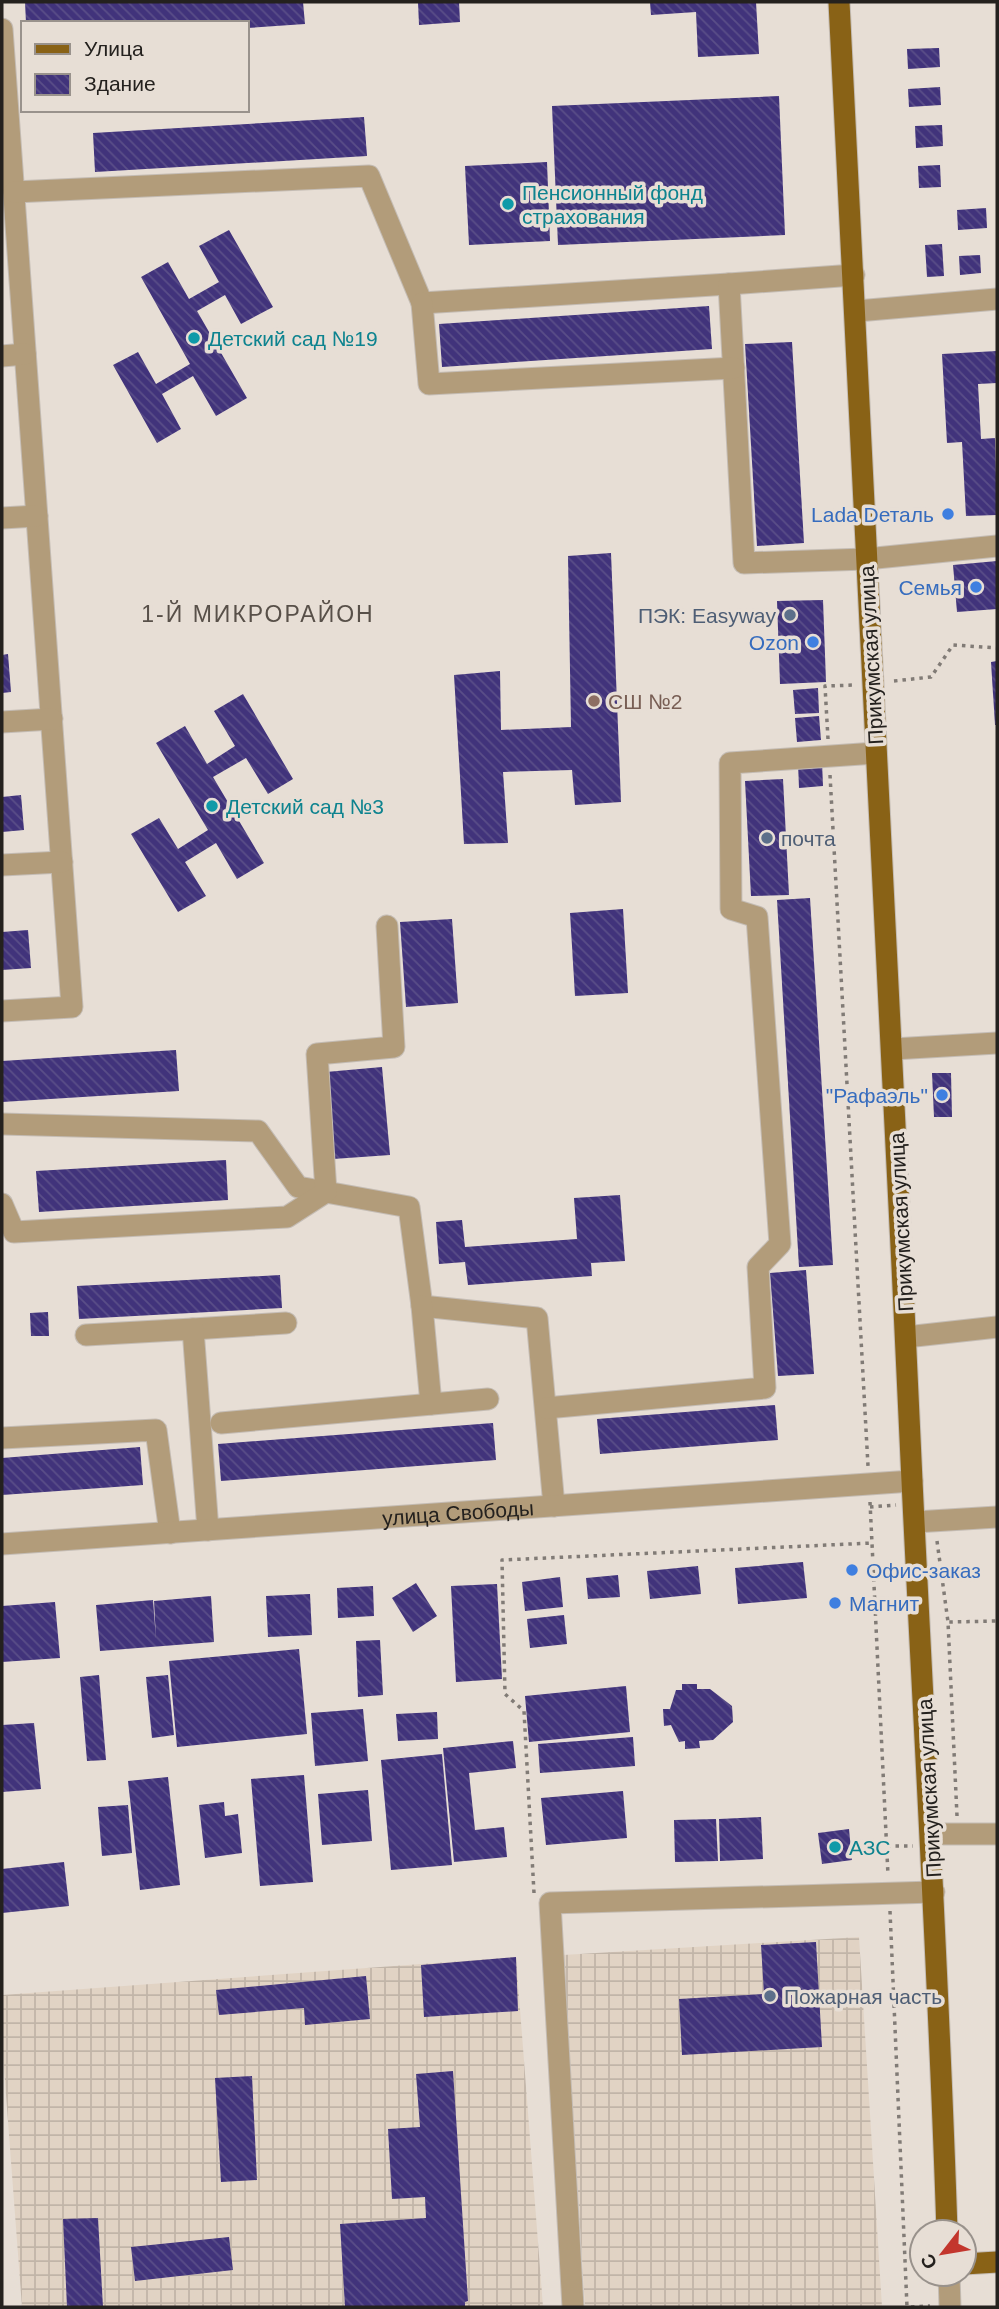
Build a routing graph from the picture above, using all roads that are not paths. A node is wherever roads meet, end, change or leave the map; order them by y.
1 (839, 2) edge
2 (2, 29) edge
3 (10, 204) edge
4 (854, 275) junction
5 (729, 284) junction
6 (997, 299) edge
7 (422, 303) junction
8 (857, 311) junction
9 (25, 354) junction
10 (2, 356) edge
11 (734, 368) junction
12 (37, 516) junction
13 (2, 519) edge
14 (997, 546) edge
15 (866, 559) junction
16 (52, 719) junction
17 (2, 722) edge
18 (876, 753) junction
19 (62, 862) junction
20 (2, 864) edge
21 (387, 926) dead end
22 (2, 1011) edge
23 (997, 1043) edge
24 (894, 1049) junction
25 (2, 1124) edge
26 (326, 1192) junction
27 (2, 1204) edge
28 (422, 1306) junction
29 (286, 1323) dead end
30 (997, 1327) edge
31 (193, 1329) junction
32 (86, 1335) dead end
33 (906, 1337) junction
34 (488, 1399) dead end
35 (431, 1404) junction
36 (546, 1408) junction
37 (221, 1423) dead end
38 (2, 1438) edge
39 (912, 1481) junction
40 (554, 1506) junction
41 (997, 1517) edge
42 (915, 1522) junction
43 (208, 1530) junction
44 (170, 1533) junction
45 (2, 1545) edge
46 (932, 1834) junction
47 (997, 1834) edge
48 (934, 1892) junction
49 (946, 2218) edge
50 (997, 2262) edge
51 (978, 2263) edge
52 (949, 2288) edge
53 (573, 2307) edge
54 (950, 2307) edge

1 - 4 main road, Прикумская улица
2 - 3 street
3 - 7 street
3 - 9 street
4 - 5 street
4 - 8 main road, Прикумская улица
5 - 7 street
5 - 11 street
6 - 8 street
7 - 11 street
8 - 15 main road, Прикумская улица
9 - 10 street
9 - 12 street
11 - 15 street
12 - 13 street
12 - 16 street
14 - 15 street
15 - 18 main road, Прикумская улица
16 - 17 street
16 - 19 street
18 - 24 main road, Прикумская улица
18 - 36 street
19 - 20 street
19 - 22 street
21 - 26 street
23 - 24 street
24 - 33 main road, Прикумская улица
25 - 26 street
26 - 27 street
26 - 28 street
28 - 35 street
28 - 36 street
29 - 31 street
30 - 33 street
31 - 32 street
31 - 43 street
33 - 39 main road, Прикумская улица
34 - 35 street
35 - 37 street
36 - 40 street
38 - 44 street
39 - 40 street, улица Свободы
39 - 42 main road, Прикумская улица
40 - 43 street, улица Свободы
41 - 42 street
42 - 46 main road, Прикумская улица
43 - 44 street, улица Свободы
44 - 45 street, улица Свободы
46 - 47 street
46 - 48 main road, Прикумская улица
48 - 49 main road, Прикумская улица
48 - 53 street
50 - 51 main road
52 - 54 street

